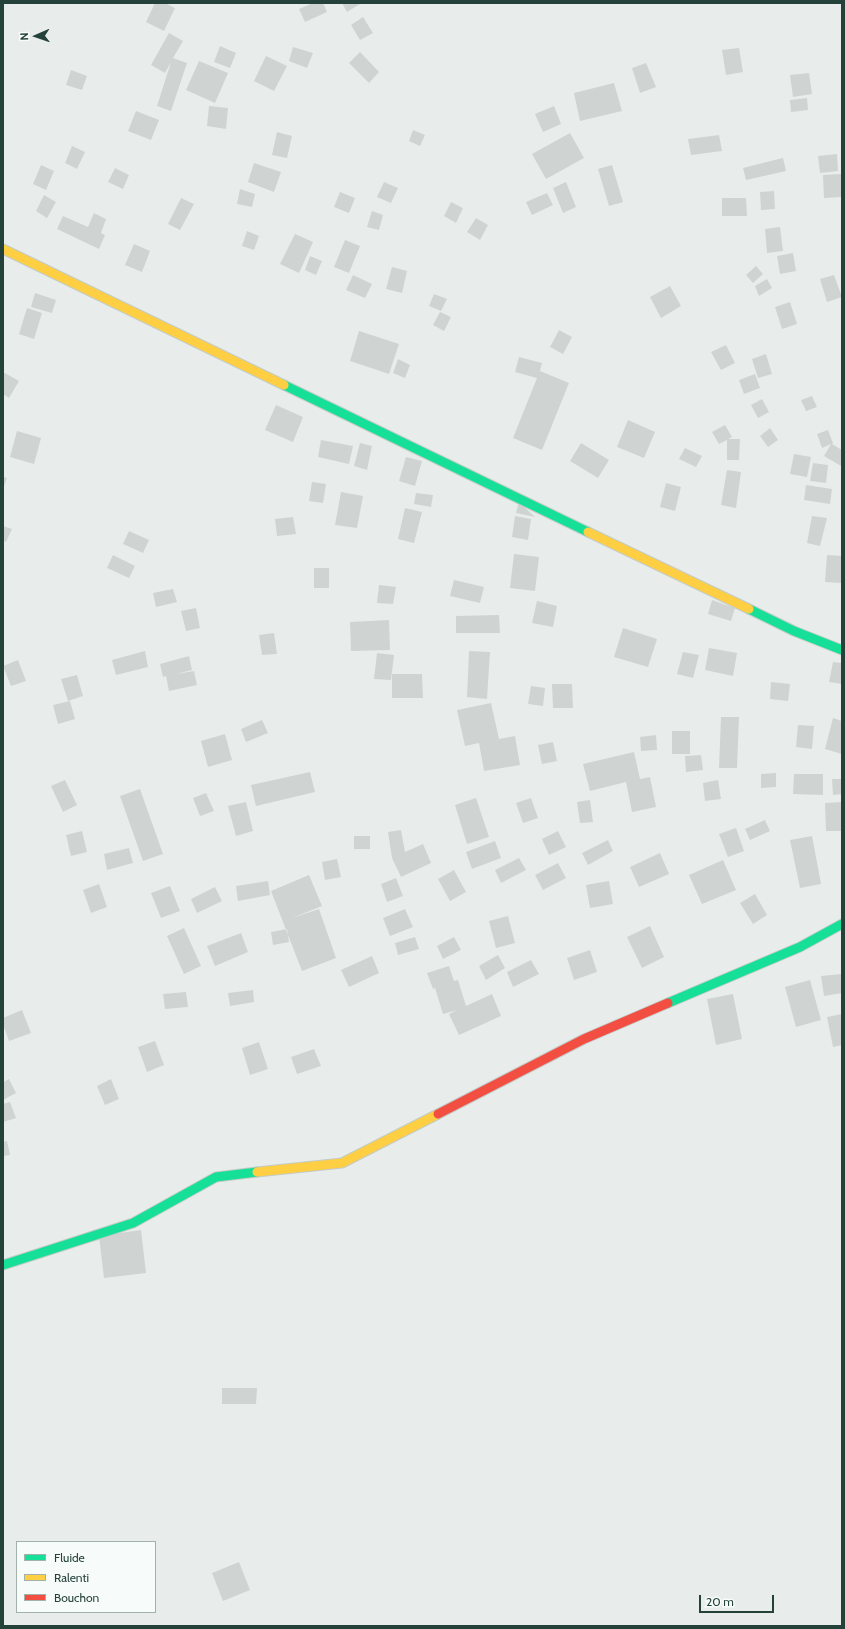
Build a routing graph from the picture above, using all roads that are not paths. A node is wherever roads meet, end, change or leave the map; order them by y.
1 (3, 249) edge
2 (842, 650) edge
3 (842, 924) edge
4 (3, 1266) edge

1 - 2 street
3 - 4 street

